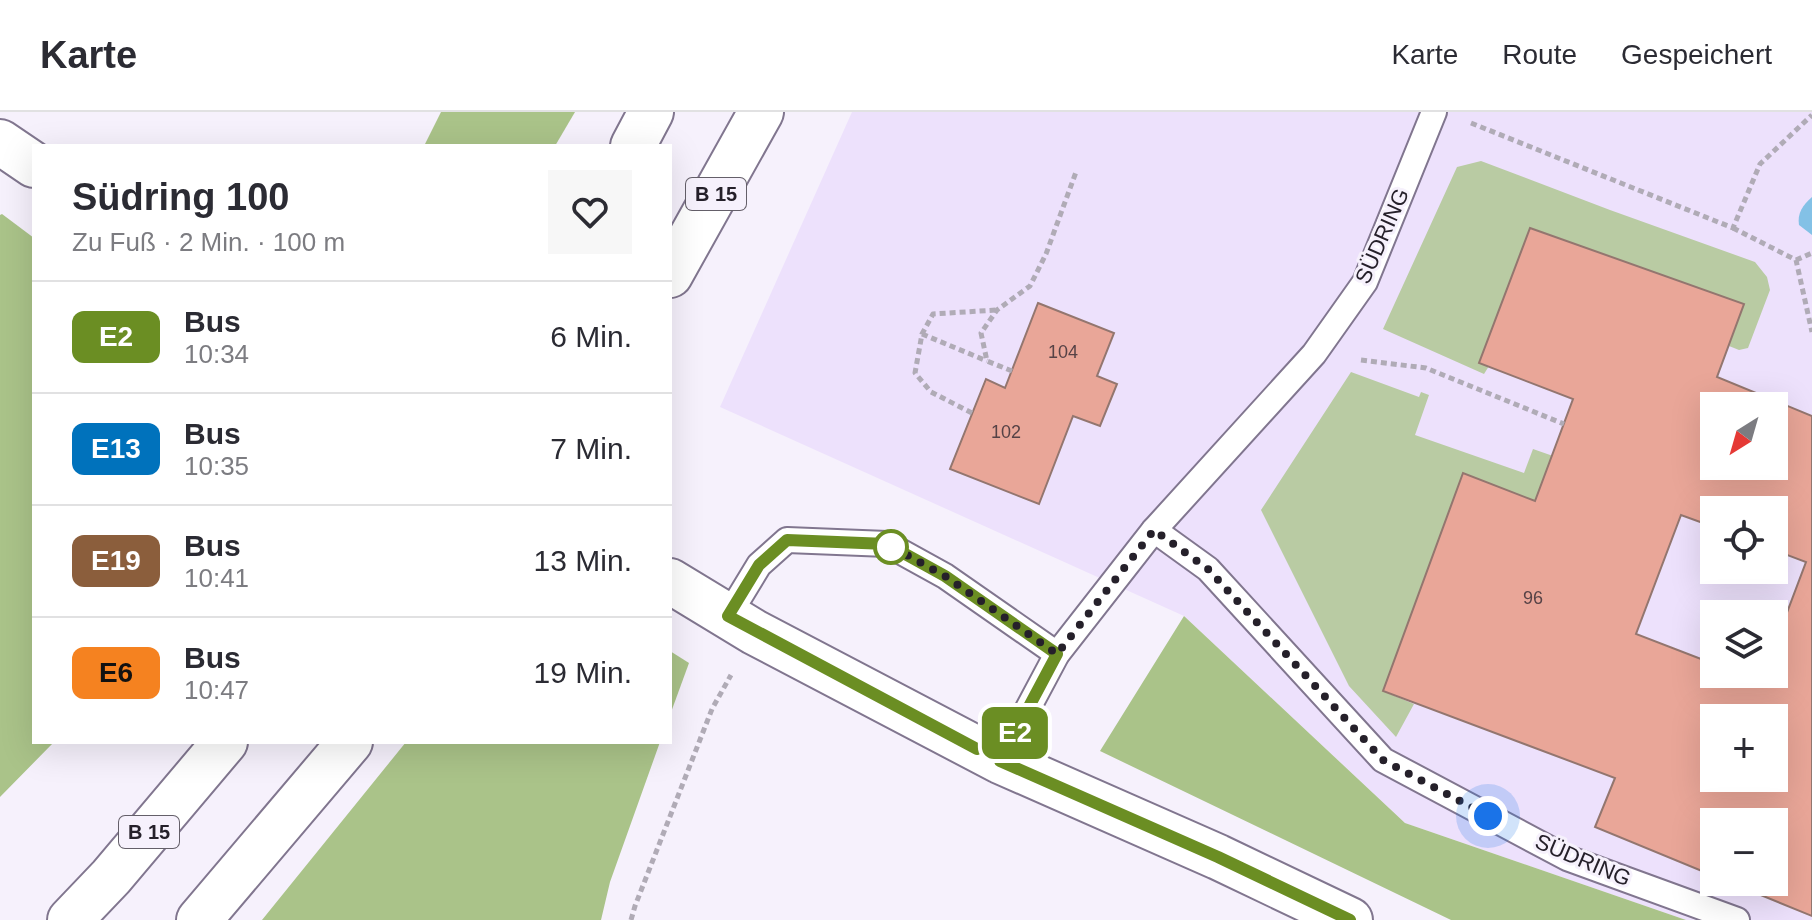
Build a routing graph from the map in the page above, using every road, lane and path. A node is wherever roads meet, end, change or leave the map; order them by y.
1 (651, 112) edge
2 (761, 112) edge
3 (1434, 112) edge
4 (1812, 115) edge
5 (1469, 122) dead end
6 (0, 142) edge
7 (634, 144) edge
8 (32, 164) edge
9 (1076, 172) dead end
10 (1733, 228) junction
11 (1812, 253) edge
12 (1796, 260) junction
13 (672, 271) edge
14 (997, 310) junction
15 (1812, 332) edge
16 (922, 334) junction
17 (1361, 360) dead end
18 (987, 361) junction
19 (1012, 371) dead end
20 (972, 413) dead end
21 (1564, 424) dead end
22 (1154, 530) junction
23 (672, 582) edge
24 (741, 624) junction
25 (1057, 654) junction
26 (223, 744) edge
27 (348, 744) edge
28 (1000, 761) junction
29 (70, 920) edge
30 (199, 920) edge
31 (631, 920) edge
32 (1350, 920) edge
33 (1737, 920) edge

1 - 7 main road
2 - 13 main road, B 15
3 - 22 lane, SÜDRING
4 - 10 path
5 - 10 path
6 - 8 main road
9 - 14 path
10 - 12 path
11 - 12 path
12 - 15 path
14 - 16 path
14 - 18 path
16 - 18 path
16 - 20 path
17 - 21 path
18 - 19 path
22 - 25 lane, SÜDRING
22 - 33 lane, SÜDRING
23 - 24 main road
24 - 25 lane
24 - 28 main road
24 - 31 path
25 - 28 lane, SÜDRING
26 - 29 main road, B 15
27 - 30 main road
28 - 32 main road

